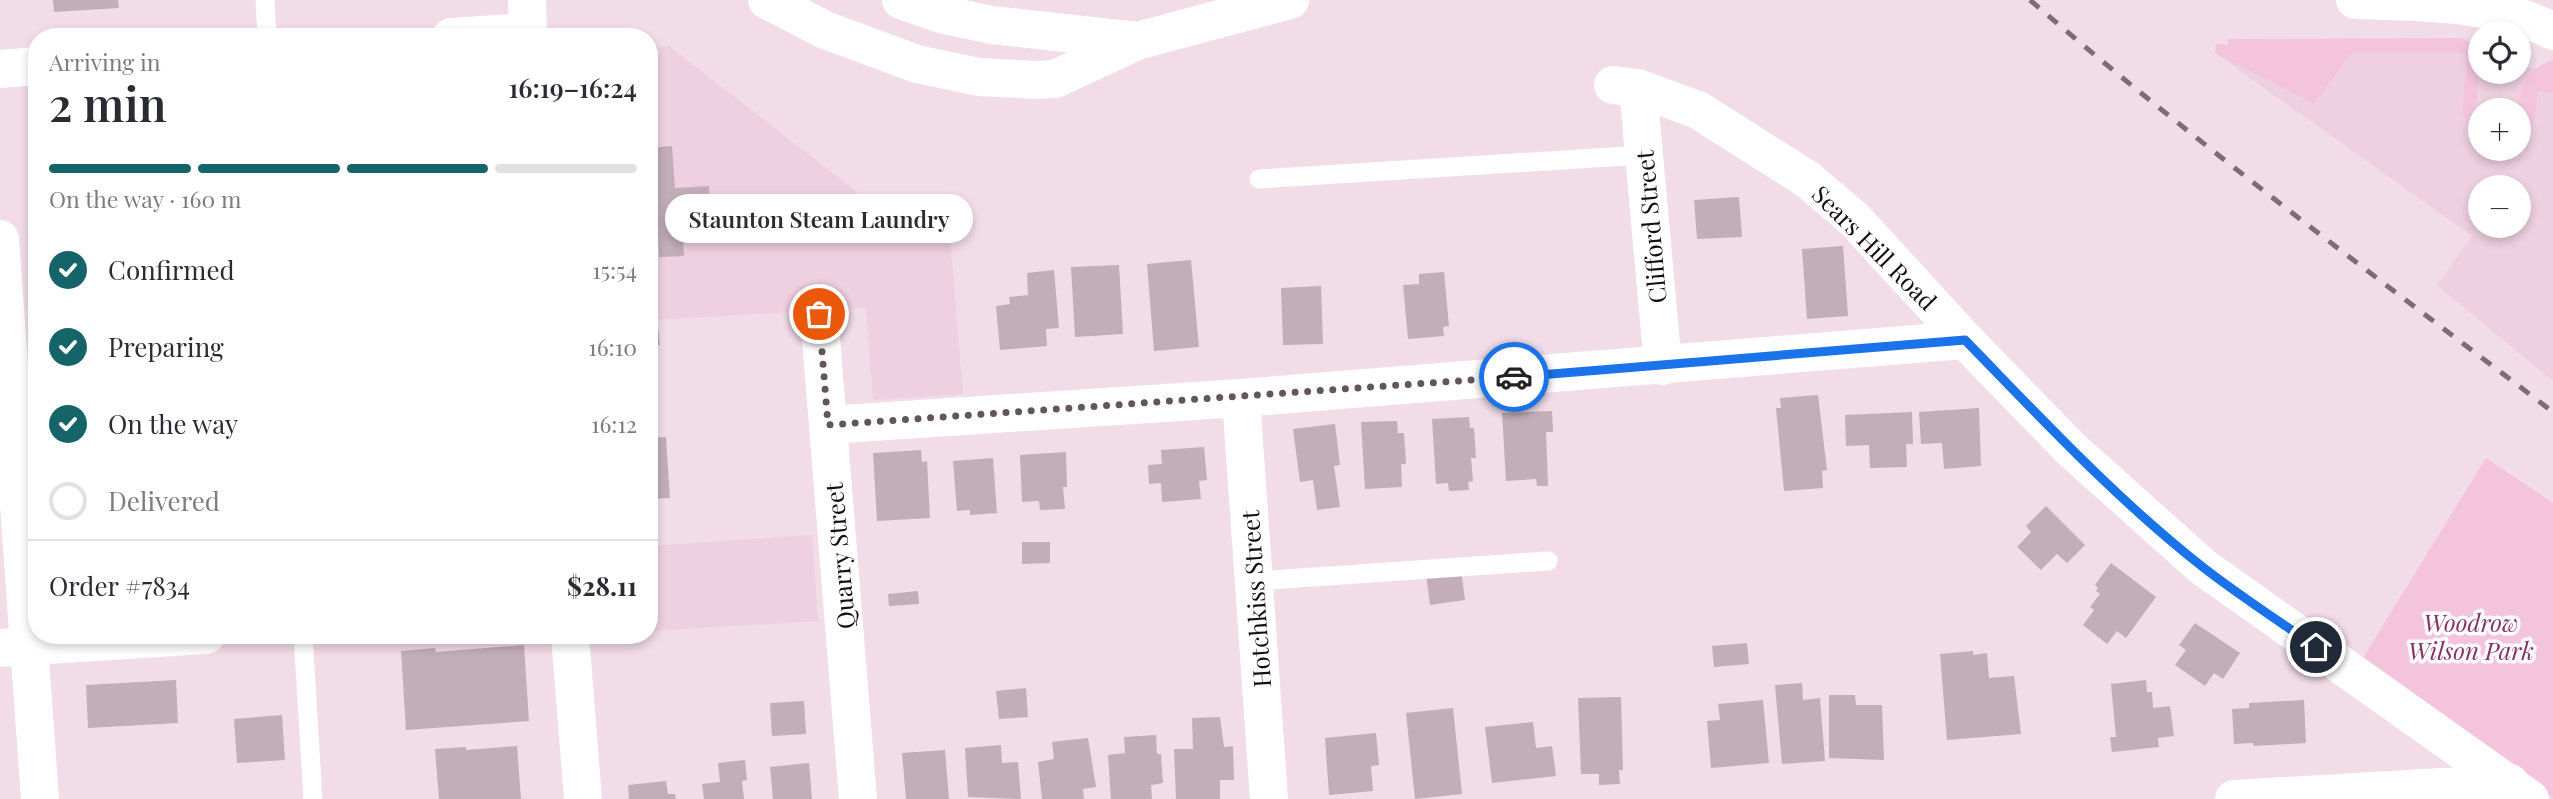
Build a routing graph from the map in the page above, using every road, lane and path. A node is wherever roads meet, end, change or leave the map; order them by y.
1 (265, 0) edge
2 (767, 0) edge
3 (901, 0) edge
4 (1290, 0) edge
5 (2355, 0) edge
6 (528, 23) edge
7 (267, 28) edge
8 (500, 28) edge
9 (2553, 32) edge
10 (1137, 41) junction
11 (28, 67) edge
12 (0, 69) edge
13 (1626, 87) joint
14 (1643, 155) junction
15 (1259, 179) dead end
16 (0, 239) edge
17 (819, 314) dead end
18 (1965, 340) junction
19 (1663, 366) junction
20 (1241, 398) junction
21 (828, 425) junction
22 (1548, 561) dead end
23 (1254, 581) junction
24 (62, 644) edge
25 (304, 644) edge
26 (571, 644) edge
27 (14, 647) edge
28 (2520, 791) edge
29 (40, 799) edge
30 (313, 799) edge
31 (583, 799) edge
32 (858, 799) edge
33 (1269, 799) edge
34 (2234, 799) edge

1 - 7 lane
2 - 10 street
3 - 10 street
4 - 10 street
5 - 9 street
6 - 8 street
11 - 12 street
13 - 14 street, Clifford Street
13 - 18 street, Sears Hill Road
14 - 15 lane
14 - 19 street, Clifford Street
16 - 27 street
17 - 21 street, Quarry Street
18 - 19 street
18 - 28 street, Sears Hill Road
19 - 20 street
20 - 21 street
20 - 23 street, Hotchkiss Street
21 - 32 street, Quarry Street
22 - 23 lane
23 - 33 street, Hotchkiss Street
24 - 27 street
25 - 30 lane
26 - 31 street
27 - 29 street
28 - 34 street

